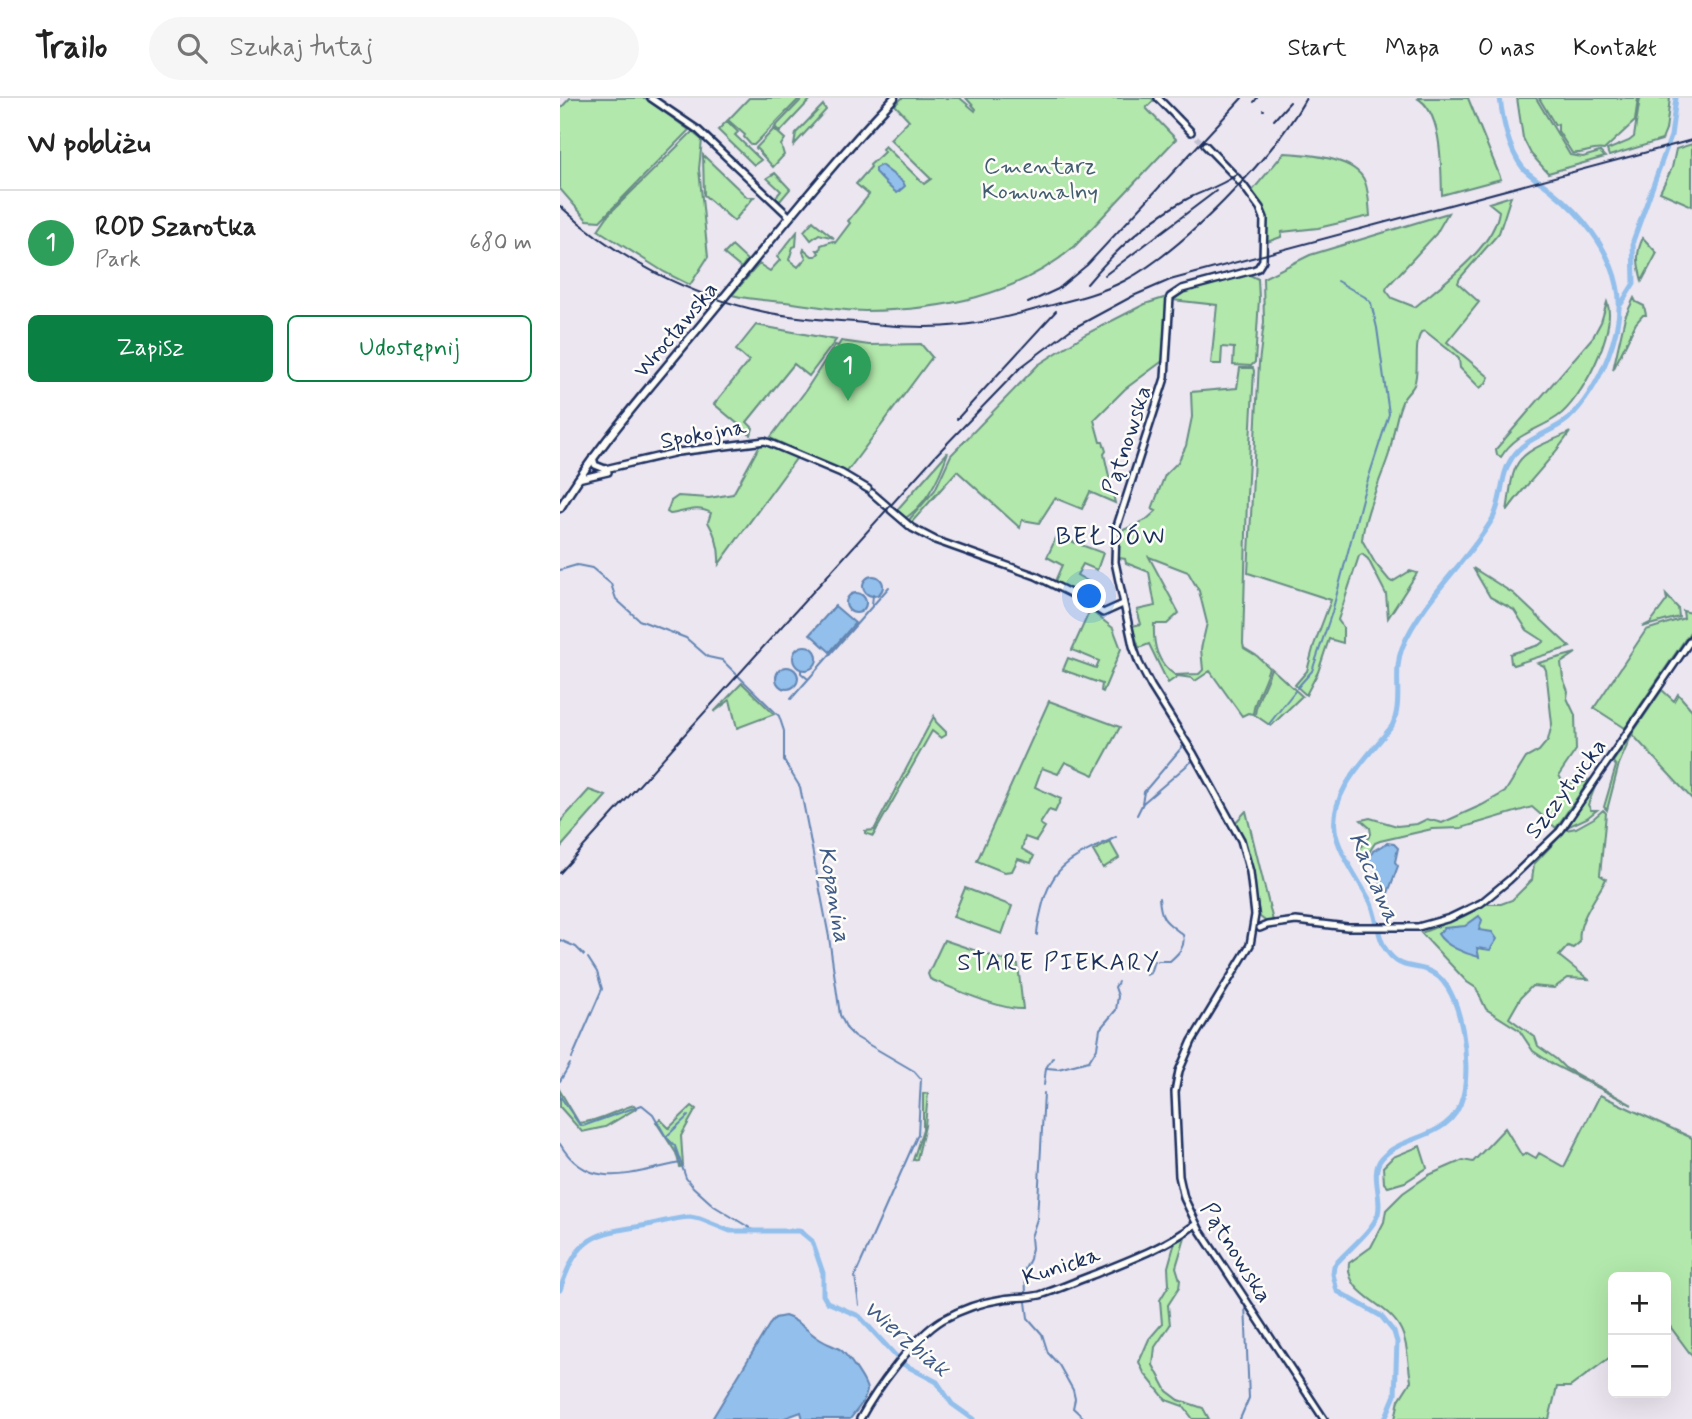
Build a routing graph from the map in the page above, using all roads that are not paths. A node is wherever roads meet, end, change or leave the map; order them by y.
1 (651, 98) edge
2 (894, 98) edge
3 (1158, 98) edge
4 (1191, 132) tunnel mouth
5 (1205, 145) tunnel mouth
6 (790, 217) junction
7 (593, 457) junction
8 (618, 468) junction
9 (605, 469) junction
10 (583, 472) junction
11 (591, 476) junction
12 (578, 479) junction
13 (560, 508) edge
14 (1123, 604) junction
15 (1692, 638) edge
16 (1259, 926) junction
17 (1196, 1224) junction
18 (860, 1419) edge
19 (1324, 1419) edge

1 - 6 street
2 - 6 main road, Wrocławska
3 - 4 street
5 - 14 street, Pątnowska
6 - 7 main road, Wrocławska
7 - 9 street
7 - 10 main road, Wrocławska
8 - 9 street, Spokojna
8 - 11 street, Spokojna
8 - 14 street, Spokojna
9 - 10 street, Spokojna
10 - 11 street
10 - 12 main road, Wrocławska
11 - 12 street, Spokojna
12 - 13 main road, Wrocławska
14 - 16 street, Pątnowska
15 - 16 street, Szczytnicka
16 - 17 street, Pątnowska
17 - 18 street, Kunicka
17 - 19 street, Pątnowska

